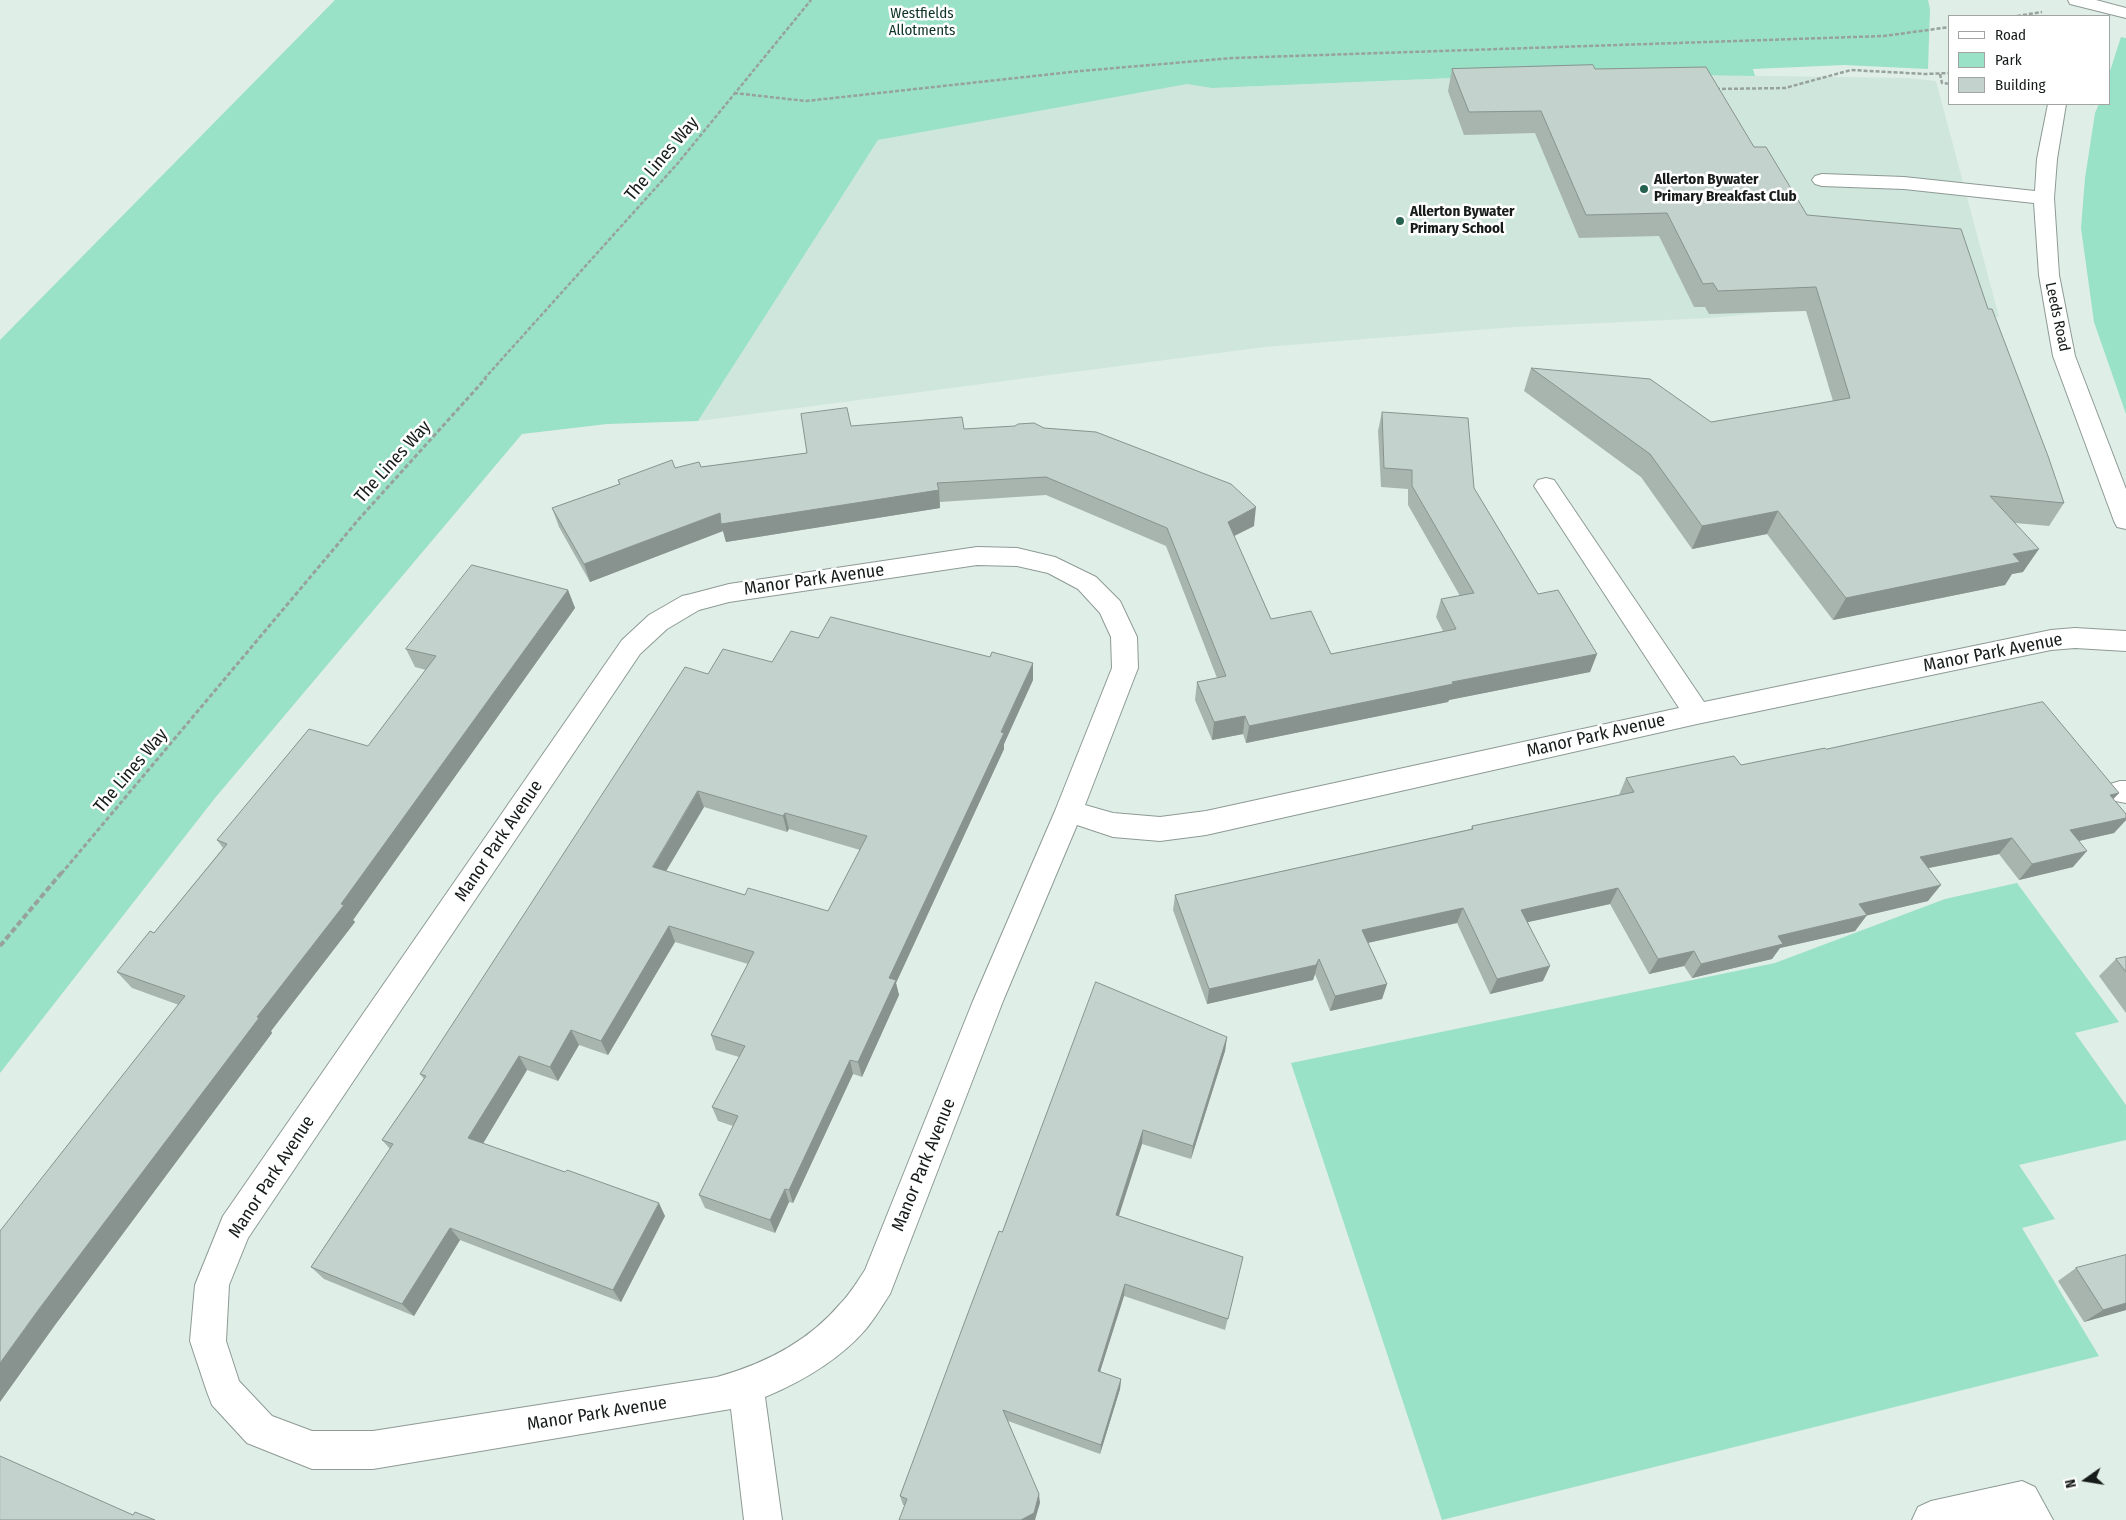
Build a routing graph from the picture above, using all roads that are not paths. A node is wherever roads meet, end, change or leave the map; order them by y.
1 (2069, 0) edge
2 (2076, 0) edge
3 (2126, 14) edge
4 (2071, 15) edge
5 (2057, 105) edge
6 (1822, 180) dead end
7 (2044, 198) junction
8 (1546, 486) dead end
9 (2126, 521) edge
10 (2126, 641) edge
11 (1697, 714) junction
12 (1069, 811) junction
13 (746, 1388) junction
14 (763, 1520) edge
15 (1931, 1520) edge
16 (2034, 1520) edge

1 - 4 street
2 - 3 street
5 - 7 street, Leeds Road
6 - 7 street
7 - 9 street, Leeds Road
8 - 11 street
10 - 11 street, Manor Park Avenue
11 - 12 street, Manor Park Avenue
12 - 13 street, Manor Park Avenue
12 - 13 street, Manor Park Avenue
13 - 14 street
15 - 16 street

